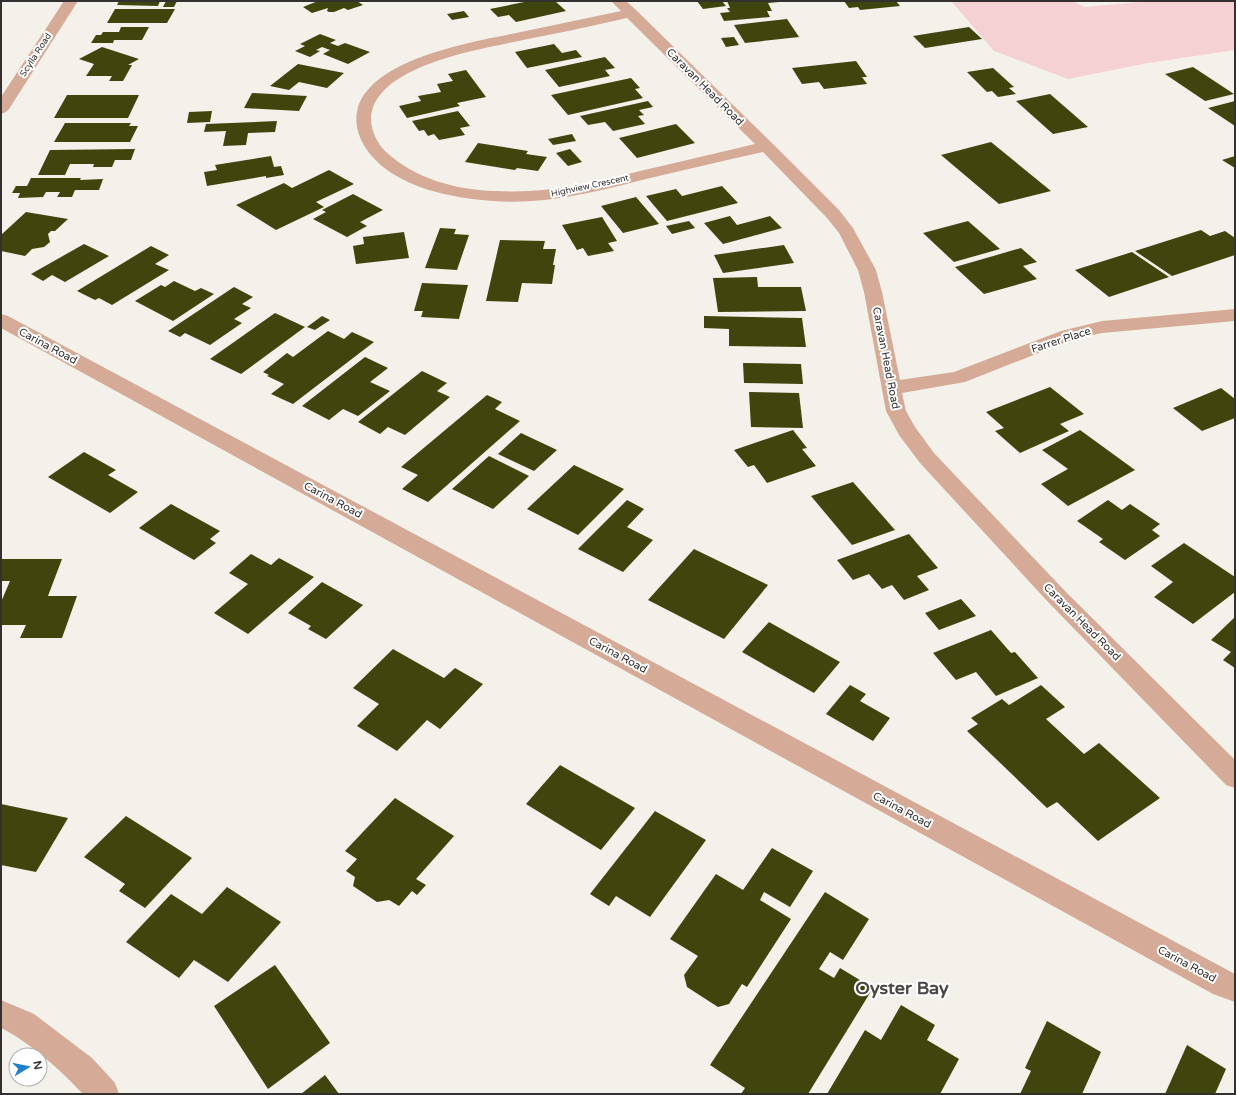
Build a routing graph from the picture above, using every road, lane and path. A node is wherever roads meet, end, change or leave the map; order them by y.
1 (71, 1) edge
2 (625, 7) edge
3 (1, 109) edge
4 (766, 146) junction
5 (1235, 315) edge
6 (1, 320) edge
7 (891, 388) junction
8 (1235, 776) edge
9 (1235, 988) edge
10 (1, 1014) edge
11 (104, 1094) edge

1 - 3 street, Scylla Road
2 - 4 street, Caravan Head Road
2 - 4 street, Highview Crescent
4 - 7 street, Caravan Head Road
5 - 7 street, Farrer Place
6 - 9 street, Carina Road
7 - 8 street, Caravan Head Road
10 - 11 street

